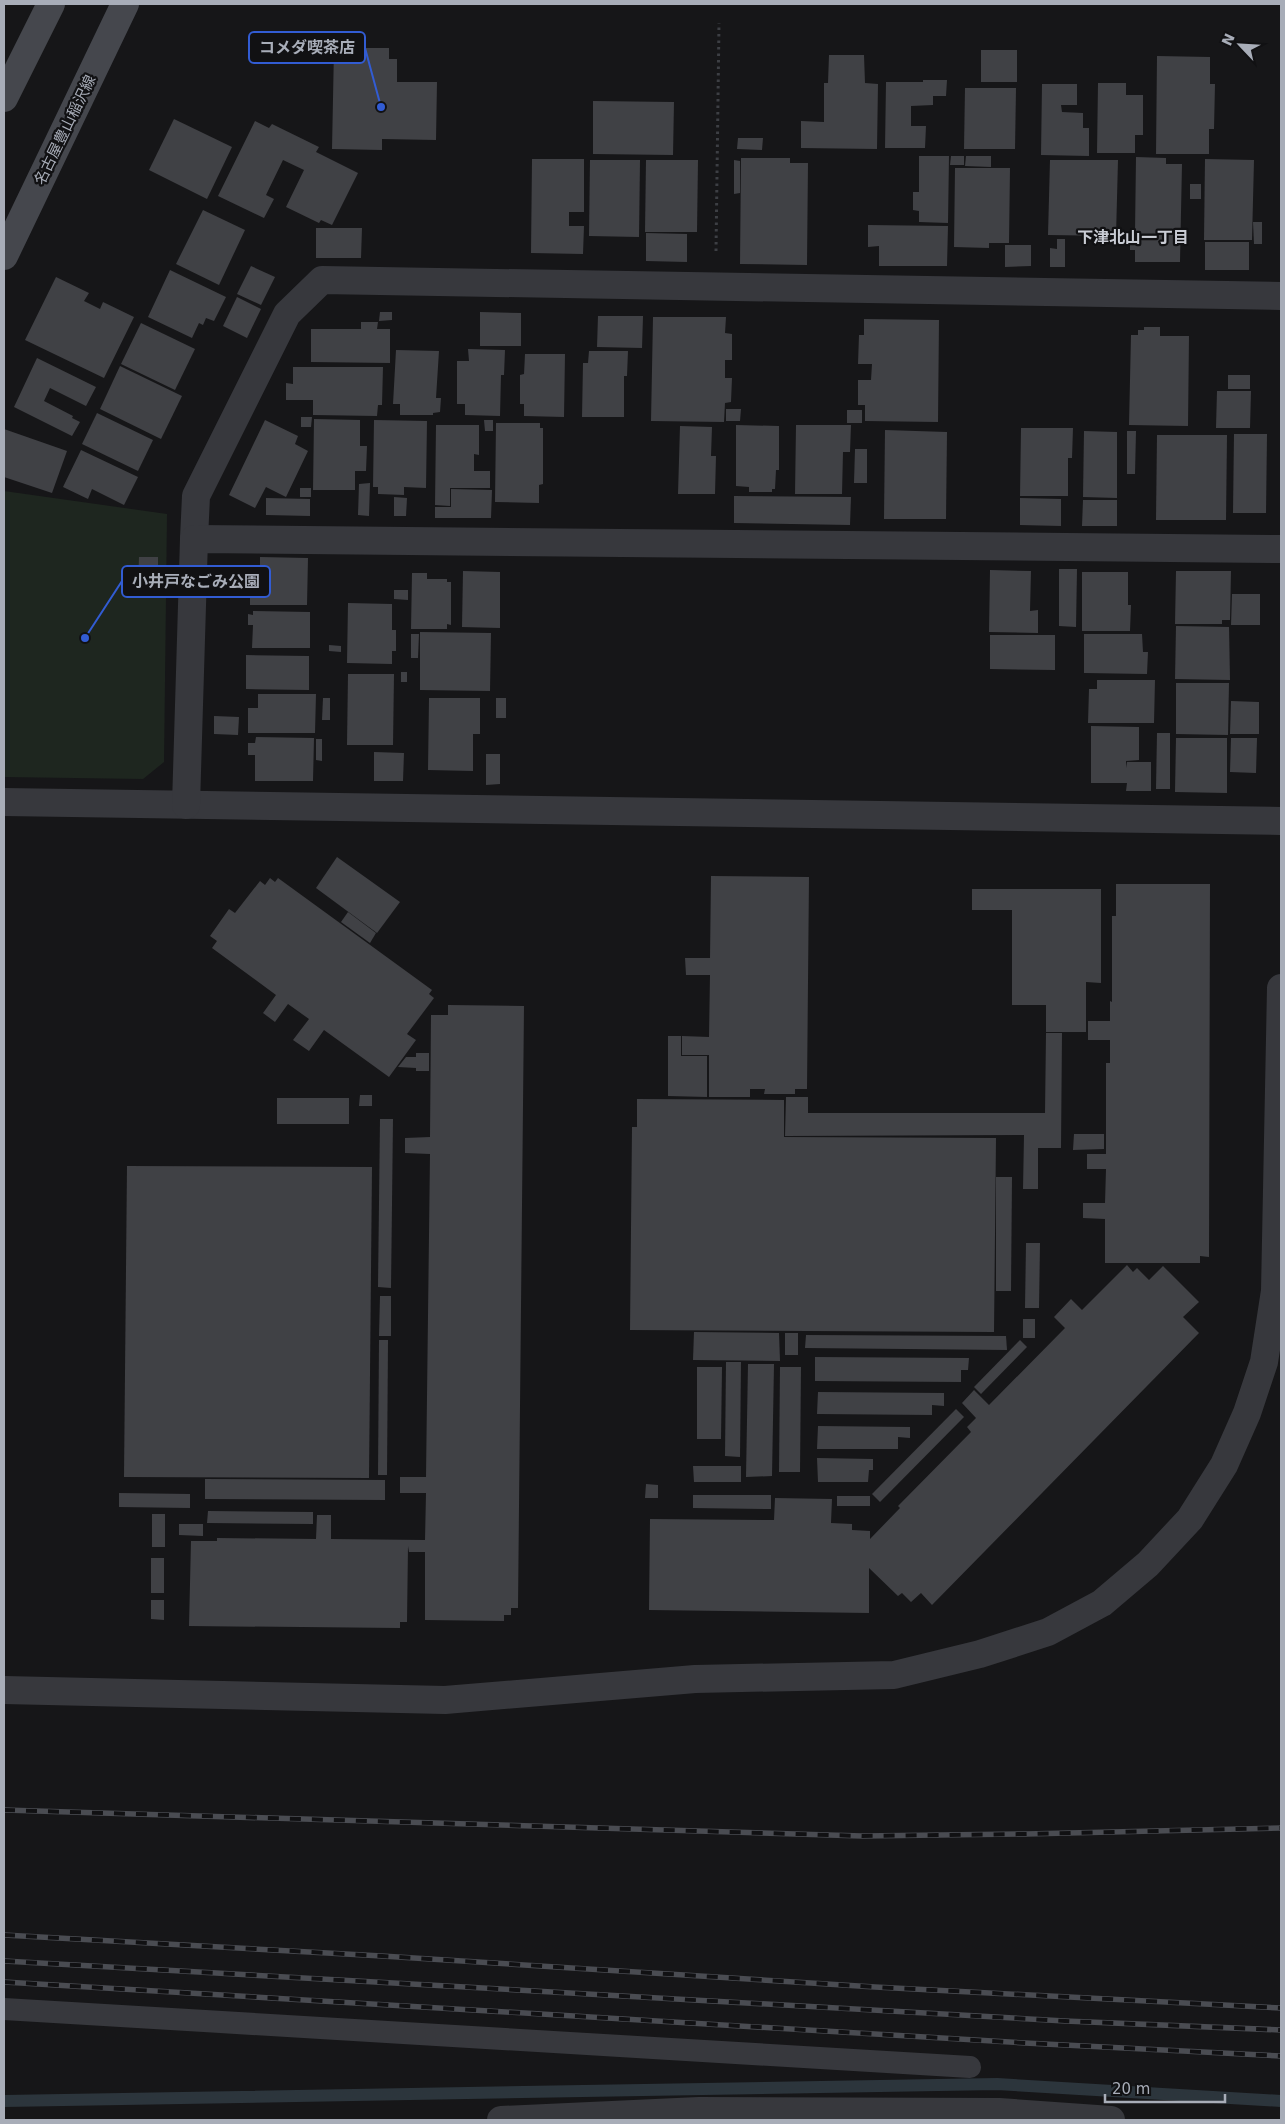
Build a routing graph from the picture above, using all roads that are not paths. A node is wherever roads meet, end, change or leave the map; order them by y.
1 (51, 4) edge
2 (125, 4) edge
3 (4, 98) edge
4 (4, 256) edge
5 (1281, 296) edge
6 (194, 539) junction
7 (1281, 549) edge
8 (4, 802) edge
9 (186, 805) junction
10 (1281, 821) edge
11 (1281, 988) edge
12 (4, 1690) edge
13 (4, 2009) edge
14 (970, 2067) dead end
15 (707, 2116) edge
16 (1021, 2117) edge
17 (501, 2120) edge
18 (1111, 2120) edge

1 - 3 main road
2 - 4 main road, 名古屋豊山稲沢線
5 - 6 street
6 - 7 street
6 - 9 street
8 - 9 street
9 - 10 street
11 - 12 street
13 - 14 lane
15 - 16 street
15 - 17 street
16 - 18 street

